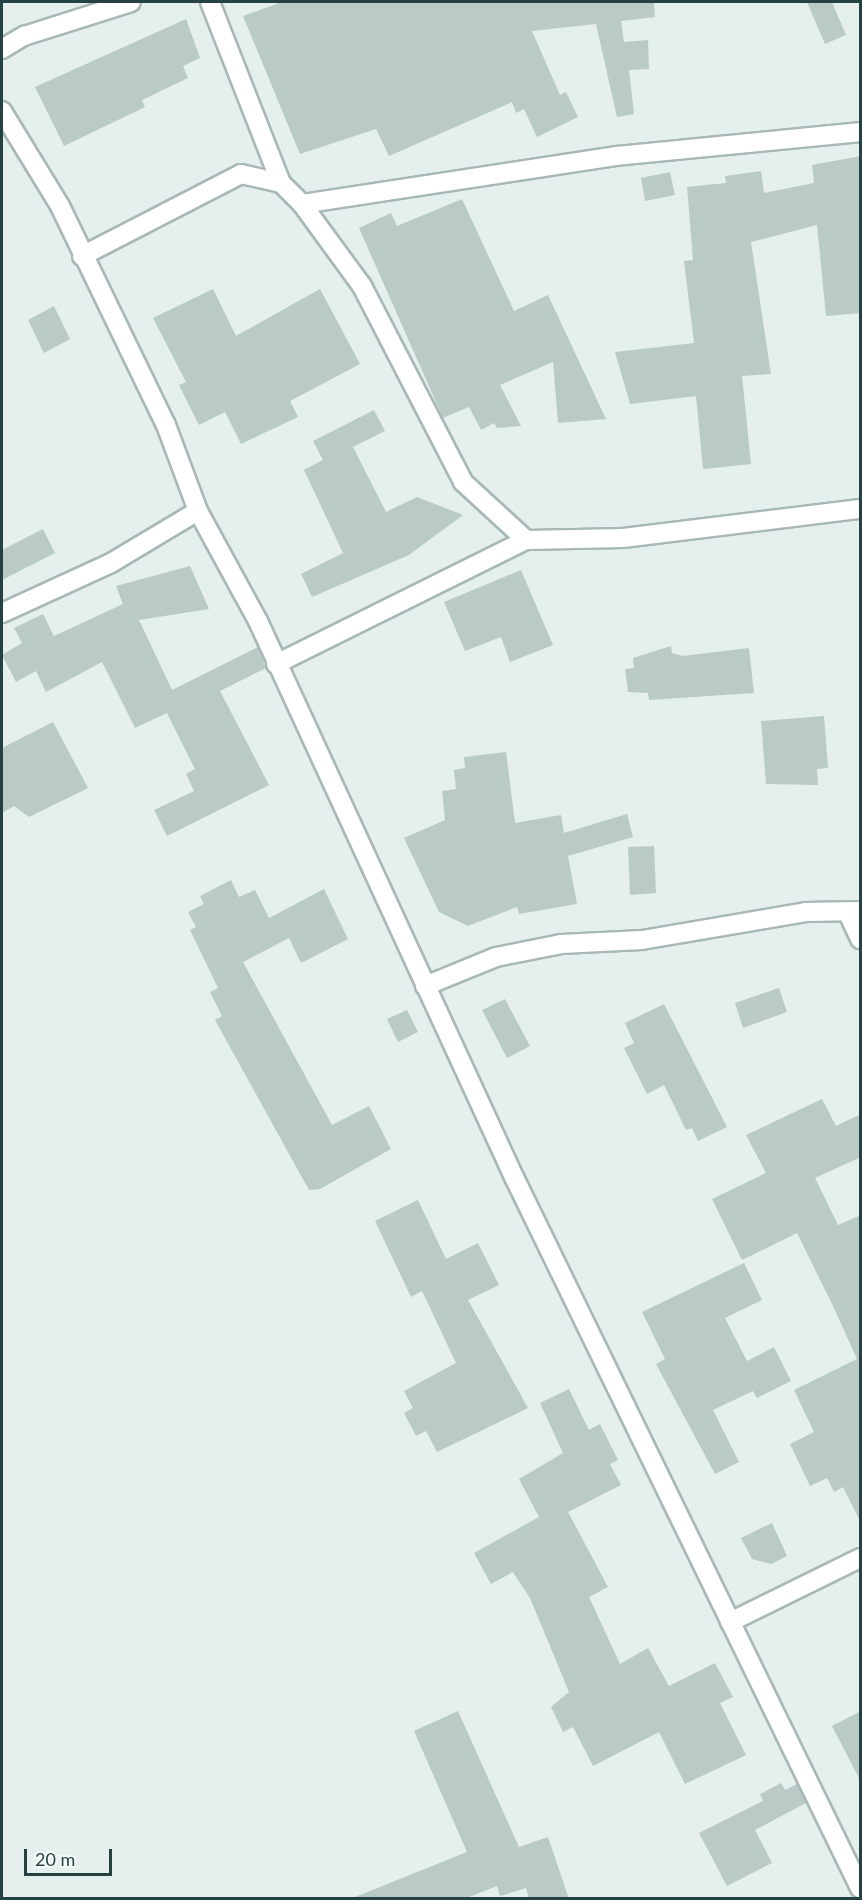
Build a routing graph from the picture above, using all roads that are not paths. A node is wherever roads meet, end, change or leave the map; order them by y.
1 (131, 2) edge
2 (210, 2) edge
3 (2, 49) edge
4 (2, 111) edge
5 (861, 132) edge
6 (281, 183) junction
7 (302, 204) junction
8 (82, 256) junction
9 (861, 509) edge
10 (198, 511) junction
11 (526, 540) junction
12 (2, 613) edge
13 (276, 664) junction
14 (854, 912) edge
15 (861, 939) edge
16 (425, 986) junction
17 (861, 1558) edge
18 (730, 1622) junction
19 (861, 1888) edge

1 - 3 street
2 - 6 street
4 - 8 street
5 - 7 street
6 - 7 street
6 - 8 street
7 - 11 street
8 - 10 street
9 - 11 street
10 - 12 street
10 - 13 street
11 - 13 street
13 - 16 street
14 - 15 street
14 - 16 street
16 - 18 street
17 - 18 street
18 - 19 street

